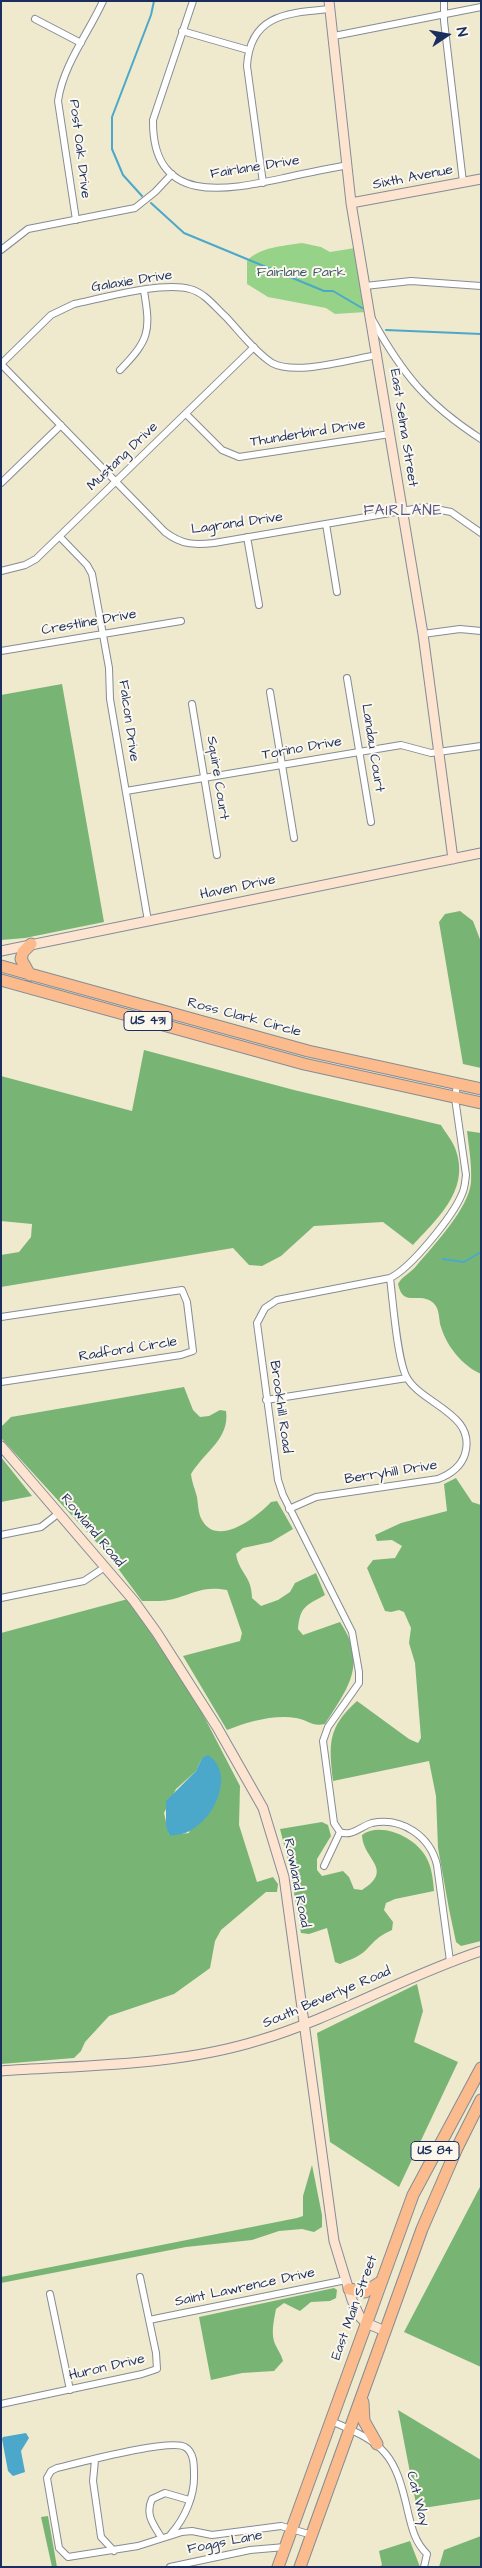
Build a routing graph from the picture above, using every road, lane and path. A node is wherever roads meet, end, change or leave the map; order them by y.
1 (103, 1) edge
2 (192, 1) edge
3 (444, 1) edge
4 (330, 5) edge
5 (481, 7) edge
6 (444, 14) junction
7 (35, 19) dead end
8 (182, 31) junction
9 (334, 36) junction
10 (81, 44) junction
11 (248, 50) junction
12 (348, 165) junction
13 (172, 174) junction
14 (481, 179) edge
15 (262, 182) junction
16 (463, 182) junction
17 (351, 203) junction
18 (76, 220) junction
19 (1, 250) edge
20 (365, 286) junction
21 (481, 286) edge
22 (144, 291) junction
23 (371, 318) junction
24 (254, 347) junction
25 (378, 355) junction
26 (1, 364) edge
27 (120, 370) dead end
28 (186, 414) junction
29 (61, 425) junction
30 (390, 434) junction
31 (481, 439) edge
32 (116, 482) junction
33 (1, 483) edge
34 (403, 511) junction
35 (326, 524) junction
36 (481, 533) edge
37 (60, 537) junction
38 (247, 537) junction
39 (1, 571) edge
40 (337, 592) dead end
41 (259, 605) dead end
42 (181, 621) dead end
43 (481, 631) edge
44 (102, 634) junction
45 (423, 634) junction
46 (1, 651) edge
47 (347, 678) dead end
48 (270, 692) dead end
49 (192, 704) dead end
50 (481, 746) edge
51 (360, 752) junction
52 (439, 752) junction
53 (282, 765) junction
54 (204, 778) junction
55 (126, 792) junction
56 (371, 822) dead end
57 (294, 838) dead end
58 (481, 854) edge
59 (217, 855) dead end
60 (453, 859) junction
61 (148, 921) junction
62 (30, 944) junction
63 (1, 951) edge
64 (1, 966) edge
65 (30, 975) junction
66 (1, 980) edge
67 (149, 1008) junction
68 (145, 1020) junction
69 (352, 1062) junction
70 (349, 1075) junction
71 (457, 1085) junction
72 (481, 1089) edge
73 (455, 1098) junction
74 (481, 1103) edge
75 (390, 1278) junction
76 (1, 1317) edge
77 (407, 1378) junction
78 (1, 1382) edge
79 (266, 1400) junction
80 (1, 1446) edge
81 (288, 1509) junction
82 (59, 1513) junction
83 (1, 1535) edge
84 (105, 1567) junction
85 (1, 1598) edge
86 (340, 1832) junction
87 (324, 1866) dead end
88 (481, 1951) edge
89 (450, 1961) junction
90 (305, 2024) junction
91 (481, 2068) edge
92 (1, 2071) edge
93 (481, 2100) edge
94 (140, 2277) dead end
95 (381, 2282) junction
96 (347, 2285) junction
97 (50, 2294) dead end
98 (149, 2320) junction
99 (366, 2323) junction
100 (385, 2331) junction
101 (70, 2390) junction
102 (364, 2390) junction
103 (1, 2404) edge
104 (330, 2421) junction
105 (350, 2429) junction
106 (377, 2444) junction
107 (95, 2460) junction
108 (189, 2500) junction
109 (183, 2518) junction
110 (292, 2528) junction
111 (192, 2531) junction
112 (171, 2534) junction
113 (312, 2535) junction
114 (161, 2538) junction
115 (285, 2546) junction
116 (114, 2551) junction
117 (170, 2567) edge
118 (278, 2567) edge
119 (300, 2567) edge
120 (424, 2567) edge

1 - 10 street, Post Oak Drive
2 - 8 street
3 - 6 street
4 - 9 street, East Selma Street
4 - 11 street
5 - 6 street
6 - 9 street
6 - 16 street
7 - 10 street
8 - 11 street
8 - 13 street
9 - 12 street, East Selma Street
10 - 18 street, Post Oak Drive
11 - 15 street
12 - 15 street, Fairlane Drive
12 - 17 street, East Selma Street
13 - 15 street, Fairlane Drive
13 - 18 street
14 - 16 street, Sixth Avenue
16 - 17 street, Sixth Avenue
17 - 20 street, East Selma Street
18 - 19 street
20 - 21 street
20 - 23 street, East Selma Street
22 - 24 street, Galaxie Drive
22 - 26 street, Galaxie Drive
22 - 27 street
23 - 25 street, East Selma Street
23 - 31 street
24 - 25 street, Galaxie Drive
24 - 28 street, Mustang Drive
25 - 30 street, East Selma Street
26 - 29 street, Lagrand Drive
28 - 30 street, Thunderbird Drive
28 - 32 street, Mustang Drive
29 - 32 street, Lagrand Drive
29 - 33 street
30 - 34 street, East Selma Street
32 - 37 street, Mustang Drive
32 - 38 street, Lagrand Drive
34 - 35 street, Lagrand Drive
34 - 36 street, Lagrand Drive
34 - 45 street, East Selma Street
35 - 38 street, Lagrand Drive
35 - 40 street
37 - 39 street, Mustang Drive
37 - 44 street, Falcon Drive
38 - 41 street
42 - 44 street, Crestline Drive
43 - 45 street
44 - 46 street, Crestline Drive
44 - 55 street, Falcon Drive
45 - 52 street, East Selma Street
47 - 51 street, Landau Court
48 - 53 street
49 - 54 street, Squire Court
50 - 52 street, Torino Drive
51 - 52 street, Torino Drive
51 - 53 street, Torino Drive
51 - 56 street, Landau Court
52 - 60 street, East Selma Street
53 - 54 street, Torino Drive
53 - 57 street
54 - 55 street, Torino Drive
54 - 59 street, Squire Court
55 - 61 street, Falcon Drive
58 - 60 street, Haven Drive
60 - 61 street, Haven Drive
61 - 62 street, Haven Drive
62 - 63 street, Haven Drive
62 - 65 highway
64 - 65 highway, Ross Clark Circle / US 431
65 - 67 highway, Ross Clark Circle / US 431
66 - 68 highway, Ross Clark Circle / US 431
67 - 68 highway
67 - 69 highway, Ross Clark Circle / US 431
68 - 70 highway, Ross Clark Circle / US 431
69 - 70 highway
69 - 71 highway, Ross Clark Circle / US 431
70 - 73 highway, Ross Clark Circle / US 431
71 - 72 highway, Ross Clark Circle / US 431
71 - 73 street, Brookhill Road
73 - 74 highway, Ross Clark Circle / US 431
73 - 75 street, Brookhill Road
75 - 77 street
75 - 79 street, Brookhill Road
76 - 78 street, Radford Circle
77 - 79 street
77 - 81 street, Berryhill Drive
79 - 81 street, Brookhill Road
80 - 82 street, Rowland Road
81 - 86 street, Brookhill Road
82 - 83 street
82 - 84 street, Rowland Road
84 - 85 street
84 - 90 street, Rowland Road
86 - 87 street
86 - 89 street
88 - 89 street, South Beverlye Road
89 - 90 street, South Beverlye Road
90 - 92 street, South Beverlye Road
90 - 96 street, Rowland Road
91 - 95 highway, East Main Street / US 84
93 - 100 highway, US 84
94 - 98 street, Huron Drive
95 - 96 highway
95 - 99 highway, East Main Street / US 84
96 - 98 street, Saint Lawrence Drive
96 - 99 street, Rowland Road
97 - 101 street
98 - 101 street, Huron Drive
99 - 100 street
99 - 104 highway, East Main Street / US 84
100 - 102 highway, US 84
101 - 103 street, Huron Drive
102 - 105 highway, US 84
102 - 106 highway
104 - 105 street, Cat Way
104 - 110 highway, East Main Street / US 84
105 - 106 street, Cat Way
105 - 113 highway, US 84
106 - 120 street, Cat Way
107 - 108 street
107 - 116 street
107 - 116 street
108 - 109 street
108 - 114 street
109 - 111 street
109 - 112 street
110 - 111 street
110 - 113 street
110 - 115 highway, East Main Street / US 84
111 - 112 street
112 - 114 street
113 - 119 highway, US 84
114 - 116 street
115 - 117 street, Foggs Lane
115 - 118 highway, East Main Street / US 84

